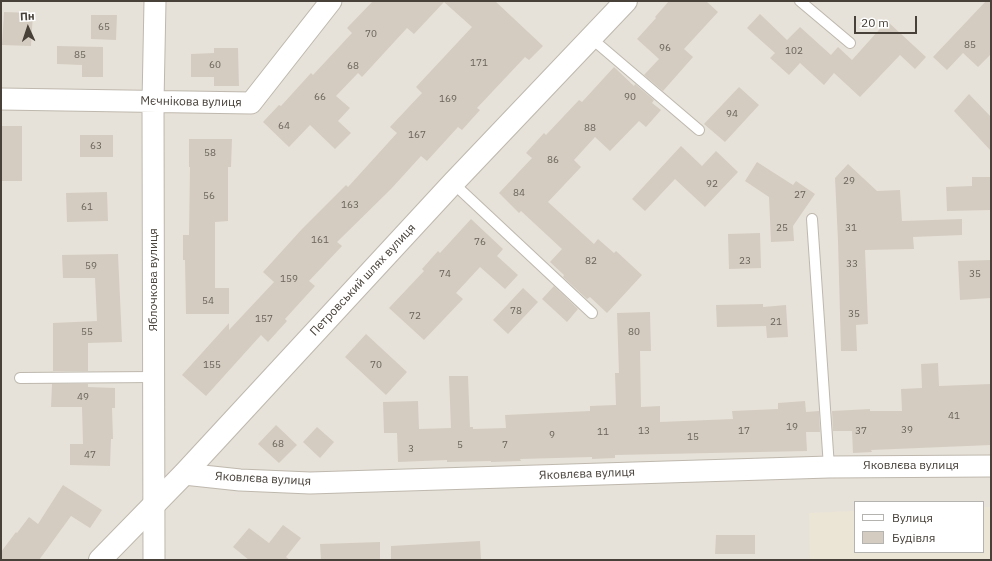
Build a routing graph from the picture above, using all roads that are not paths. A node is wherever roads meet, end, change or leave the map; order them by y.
1 (155, 1) edge
2 (332, 1) edge
3 (626, 1) edge
4 (800, 1) edge
5 (591, 38) junction
6 (850, 43) dead end
7 (1, 99) edge
8 (153, 102) junction
9 (699, 130) dead end
10 (453, 184) junction
11 (812, 219) dead end
12 (592, 313) dead end
13 (154, 377) junction
14 (20, 378) dead end
15 (991, 466) edge
16 (829, 467) junction
17 (184, 474) junction
18 (154, 505) junction
19 (100, 560) edge
20 (154, 560) edge

1 - 8 street, Яблочкова вулиця
2 - 8 street, Мєчнікова вулиця
3 - 5 street, Петровський шлях вулиця
4 - 6 lane
5 - 9 lane
5 - 10 street, Петровський шлях вулиця
7 - 8 street, Мєчнікова вулиця
8 - 13 street, Яблочкова вулиця
10 - 12 lane
10 - 17 street, Петровський шлях вулиця
11 - 16 lane
13 - 14 lane
13 - 18 street, Яблочкова вулиця
15 - 16 street, Яковлєва вулиця
16 - 17 street, Яковлєва вулиця
17 - 18 street, Петровський шлях вулиця
18 - 19 street, Петровський шлях вулиця
18 - 20 street, Яблочкова вулиця

